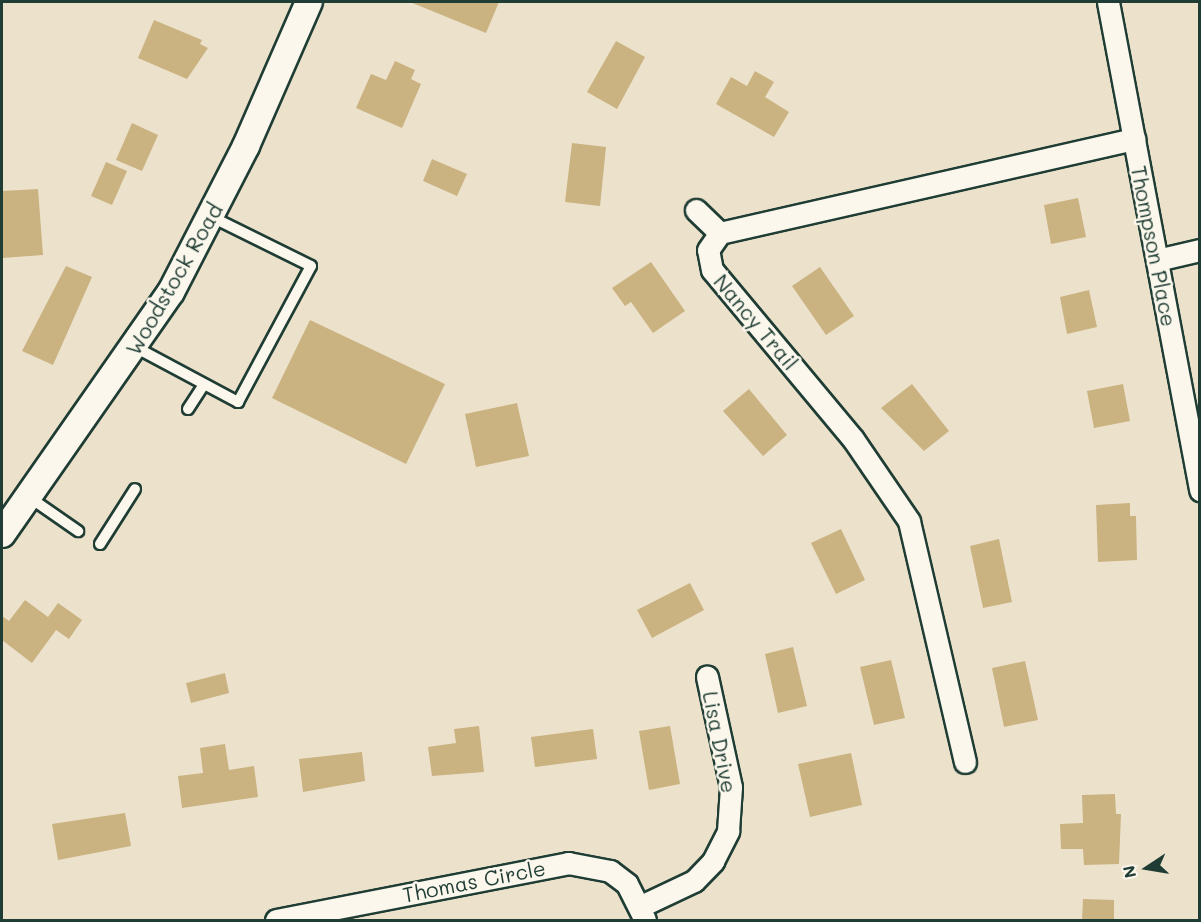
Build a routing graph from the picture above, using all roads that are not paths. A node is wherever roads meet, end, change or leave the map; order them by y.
1 (309, 2) edge
2 (1108, 2) edge
3 (1134, 139) junction
4 (696, 210) dead end
5 (212, 217) junction
6 (720, 233) junction
7 (1200, 250) edge
8 (1157, 260) junction
9 (135, 347) junction
10 (202, 386) junction
11 (188, 409) dead end
12 (135, 489) dead end
13 (1200, 490) edge
14 (28, 497) junction
15 (78, 531) dead end
16 (2, 534) edge
17 (100, 544) dead end
18 (707, 677) dead end
19 (965, 762) dead end
20 (643, 913) edge
21 (276, 921) edge

1 - 5 street, Woodstock Road
2 - 3 street, Thompson Place
3 - 6 street
3 - 8 street, Thompson Place
4 - 6 street
5 - 9 street, Woodstock Road
5 - 10 lane
6 - 19 street, Nancy Trail
7 - 8 street
8 - 13 street, Thompson Place
9 - 10 lane
9 - 14 street, Woodstock Road
10 - 11 lane
12 - 17 lane
14 - 15 lane
14 - 16 street, Woodstock Road
18 - 20 street, Lisa Drive
20 - 21 street, Thomas Circle

